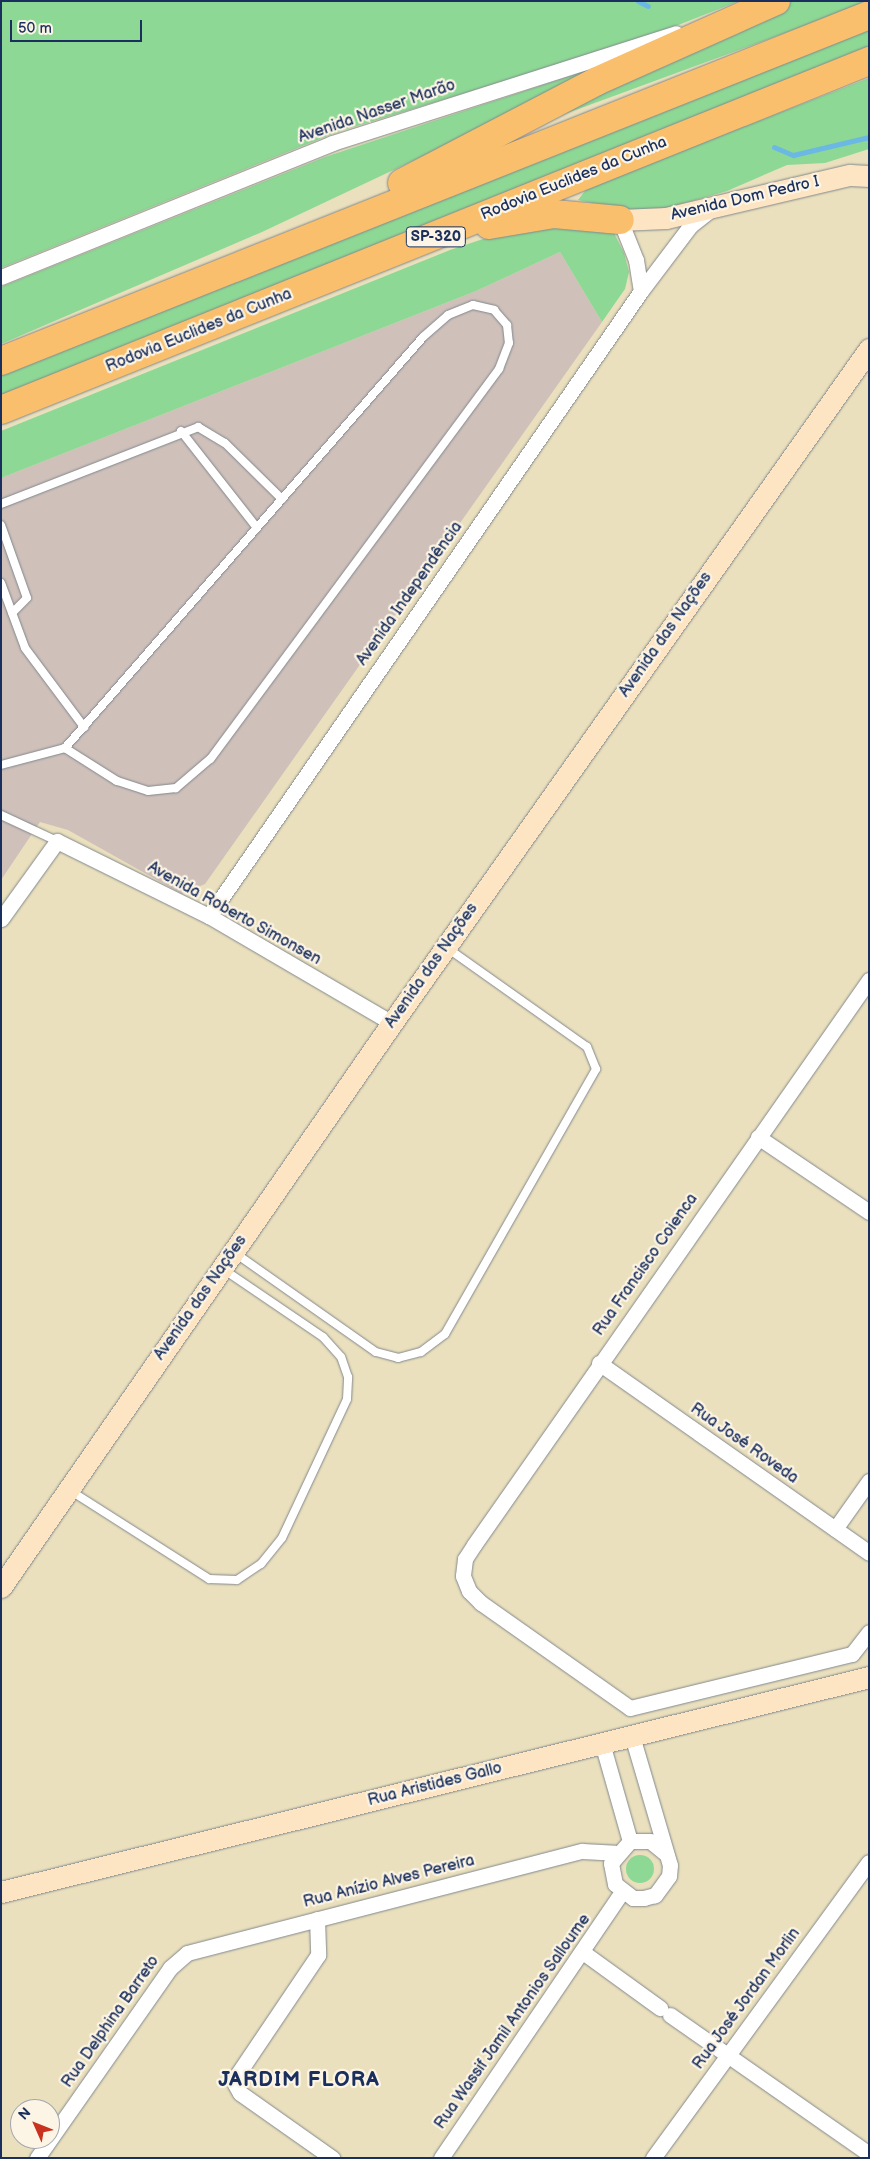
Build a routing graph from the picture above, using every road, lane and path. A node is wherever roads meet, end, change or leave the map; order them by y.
1 (771, 1) edge
2 (776, 1) edge
3 (869, 15) edge
4 (869, 61) edge
5 (869, 176) edge
6 (712, 208) junction
7 (620, 220) junction
8 (441, 234) junction
9 (273, 250) junction
10 (1, 277) edge
11 (641, 291) junction
12 (869, 348) edge
13 (1, 361) edge
14 (1, 410) edge
15 (181, 431) junction
16 (282, 500) junction
17 (1, 504) edge
18 (1, 525) edge
19 (257, 528) junction
20 (1, 583) edge
21 (12, 613) junction
22 (84, 727) junction
23 (65, 748) junction
24 (1, 765) edge
25 (1, 815) edge
26 (57, 841) junction
27 (209, 916) junction
28 (1, 919) edge
29 (446, 946) junction
30 (869, 980) edge
31 (392, 1023) junction
32 (758, 1137) junction
33 (869, 1212) edge
34 (228, 1260) junction
35 (599, 1363) junction
36 (869, 1481) edge
37 (69, 1490) junction
38 (835, 1529) junction
39 (869, 1553) edge
40 (1, 1587) edge
41 (869, 1632) edge
42 (868, 1676) edge
43 (632, 1736) junction
44 (602, 1743) junction
45 (630, 1841) junction
46 (666, 1854) junction
47 (609, 1856) junction
48 (869, 1862) edge
49 (1, 1892) edge
50 (628, 1895) junction
51 (317, 1919) junction
52 (186, 1953) joint
53 (584, 1953) junction
54 (728, 2055) junction
55 (866, 2152) edge
56 (37, 2158) edge
57 (332, 2158) edge
58 (441, 2158) edge
59 (653, 2158) edge

1 - 10 street, Avenida Nasser Marão
2 - 9 highway
3 - 9 highway
4 - 8 highway, Rodovia Euclides da Cunha / SP-320
5 - 6 street, Avenida Dom Pedro I
6 - 7 street, Avenida Dom Pedro I
6 - 11 street, Avenida Independência
7 - 8 highway
7 - 11 street
8 - 14 highway, Rodovia Euclides da Cunha / SP-320
9 - 13 highway
11 - 27 street, Avenida Independência
12 - 29 street, Avenida das Nações
15 - 16 lane
15 - 17 lane
15 - 19 lane
16 - 19 lane
16 - 23 lane
18 - 21 lane
19 - 22 lane
20 - 21 lane
21 - 22 lane
22 - 23 lane
23 - 24 lane
25 - 26 lane
26 - 27 street, Avenida Roberto Simonsen
26 - 28 street
27 - 31 street, Avenida Roberto Simonsen
29 - 31 street, Avenida das Nações
29 - 34 lane
30 - 32 street, Rua Francisco Coienca
31 - 34 street, Avenida das Nações
32 - 33 street
32 - 35 street, Rua Francisco Coienca
34 - 37 street, Avenida das Nações
34 - 37 lane
35 - 38 street, Rua José Roveda
35 - 41 street, Rua Francisco Coienca
36 - 38 street
37 - 40 street, Avenida das Nações
38 - 39 street, Rua José Roveda
42 - 43 street, Rua Aristides Gallo
43 - 44 street, Rua Aristides Gallo
43 - 46 street
44 - 45 street
44 - 49 street, Rua Aristides Gallo
45 - 46 street
45 - 47 street
46 - 50 street
47 - 50 street
47 - 51 street, Rua Anízio Alves Pereira
48 - 54 street, Rua José Jordan Morlin
50 - 53 street, Rua Wassif Jamil Antonios Salloume
51 - 52 street, Rua Anízio Alves Pereira
51 - 57 street
52 - 56 street, Rua Delphina Barreto
53 - 54 street
53 - 58 street, Rua Wassif Jamil Antonios Salloume
54 - 55 street
54 - 59 street, Rua José Jordan Morlin

